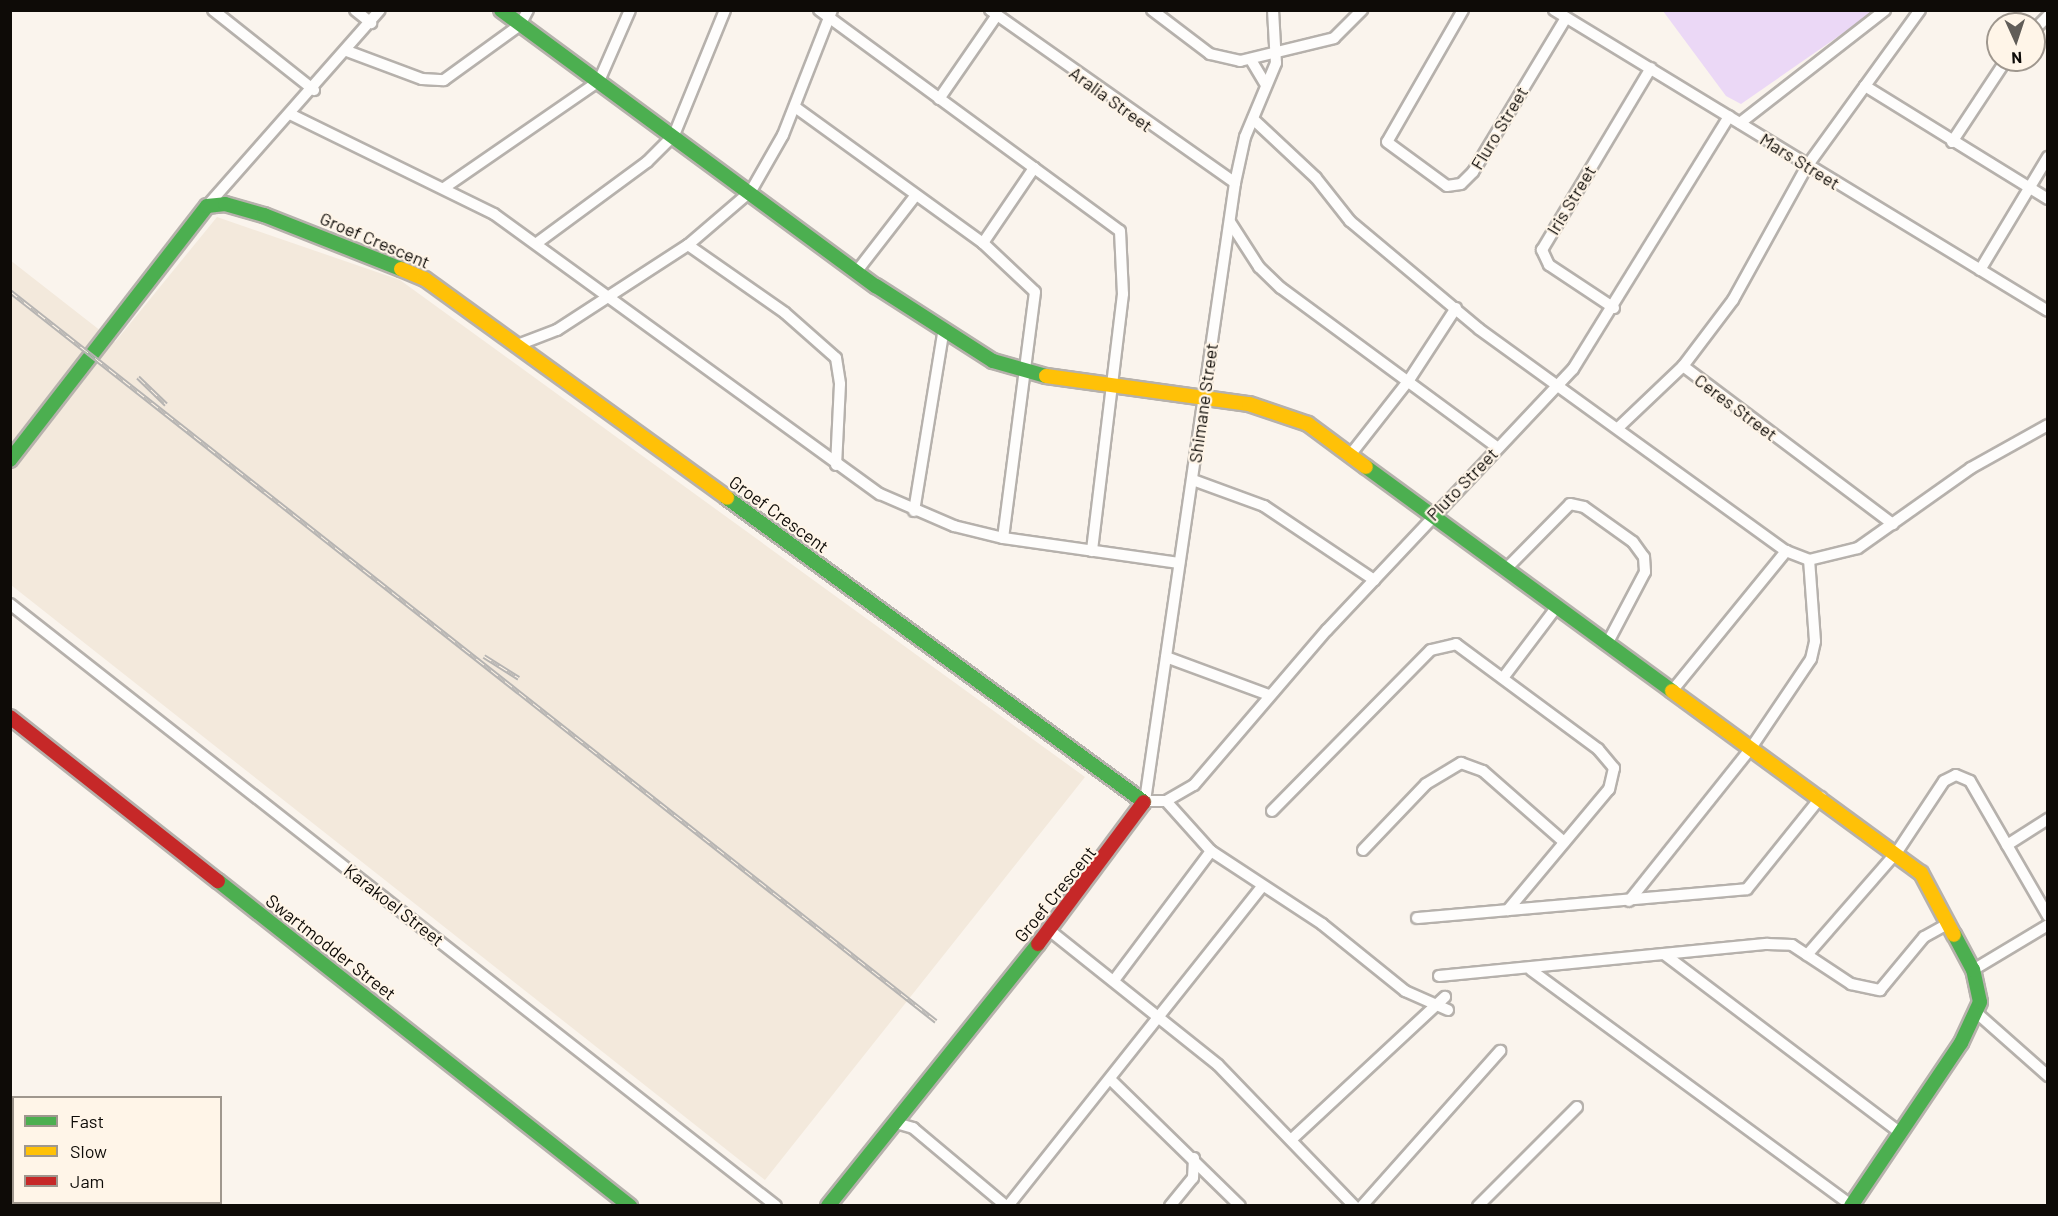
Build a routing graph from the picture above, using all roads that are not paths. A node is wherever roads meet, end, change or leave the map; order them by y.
1 (213, 10) edge
2 (355, 10) edge
3 (380, 10) edge
4 (501, 10) edge
5 (528, 10) edge
6 (630, 10) edge
7 (725, 10) edge
8 (819, 10) edge
9 (1152, 10) edge
10 (1273, 10) edge
11 (1362, 10) edge
12 (1463, 10) edge
13 (1554, 10) edge
14 (1885, 10) edge
15 (1920, 10) edge
16 (993, 13) edge
17 (831, 15) edge
18 (1566, 18) junction
19 (371, 23) junction
20 (520, 25) junction
21 (347, 51) junction
22 (1276, 54) junction
23 (1251, 60) junction
24 (1651, 68) junction
25 (1998, 72) edge
26 (599, 81) junction
27 (1266, 85) junction
28 (1865, 86) junction
29 (314, 90) junction
30 (939, 99) junction
31 (795, 108) junction
32 (292, 115) junction
33 (1729, 116) junction
34 (1253, 119) junction
35 (1740, 123) junction
36 (674, 135) junction
37 (1952, 142) junction
38 (2048, 157) edge
39 (1808, 166) junction
40 (1034, 168) junction
41 (1235, 183) junction
42 (2029, 187) junction
43 (444, 188) junction
44 (751, 191) junction
45 (916, 195) junction
46 (2048, 199) edge
47 (207, 206) junction
48 (1230, 222) junction
49 (537, 243) junction
50 (983, 243) junction
51 (688, 245) junction
52 (1980, 270) junction
53 (857, 271) junction
54 (607, 296) junction
55 (1456, 308) junction
56 (1614, 308) junction
57 (2048, 310) edge
58 (943, 333) junction
59 (515, 346) junction
60 (1683, 366) junction
61 (1026, 372) junction
62 (1409, 380) junction
63 (1112, 383) junction
64 (1559, 384) junction
65 (1204, 397) junction
66 (2048, 425) edge
67 (1619, 427) junction
68 (1497, 447) junction
69 (1351, 454) junction
70 (10, 460) edge
71 (836, 465) junction
72 (1193, 480) junction
73 (914, 511) junction
74 (1432, 515) junction
75 (1893, 524) junction
76 (1003, 538) junction
77 (1092, 551) junction
78 (1786, 551) junction
79 (1809, 560) junction
80 (1179, 563) junction
81 (1506, 570) junction
82 (1374, 580) junction
83 (10, 604) edge
84 (1556, 608) junction
85 (1607, 644) junction
86 (1166, 657) junction
87 (1503, 678) junction
88 (1672, 691) junction
89 (1269, 694) junction
90 (10, 717) edge
91 (1751, 748) junction
92 (1821, 797) junction
93 (1145, 801) junction
94 (1166, 801) junction
95 (1272, 811) dead end
96 (2048, 819) edge
97 (1564, 842) junction
98 (2007, 844) junction
99 (1362, 850) dead end
100 (1211, 851) junction
101 (1897, 852) junction
102 (1262, 887) junction
103 (1629, 901) junction
104 (1508, 910) junction
105 (2048, 916) edge
106 (1417, 918) dead end
107 (1949, 923) junction
108 (2048, 925) edge
109 (1049, 930) junction
110 (1664, 954) junction
111 (1807, 955) junction
112 (1531, 970) junction
113 (1973, 970) junction
114 (1114, 979) junction
115 (1445, 997) dead end
116 (1448, 1010) dead end
117 (1978, 1014) junction
118 (1162, 1017) junction
119 (1500, 1051) dead end
120 (2048, 1076) edge
121 (1668, 1077) dead end
122 (1111, 1080) junction
123 (1576, 1107) dead end
124 (896, 1123) junction
125 (1899, 1132) junction
126 (1292, 1139) junction
127 (1194, 1158) junction
128 (1851, 1205) edge
129 (630, 1206) edge
130 (776, 1206) edge
131 (828, 1206) edge
132 (1007, 1206) edge
133 (1170, 1206) edge
134 (1240, 1206) edge
135 (1354, 1206) edge
136 (1362, 1206) edge
137 (1478, 1206) edge

1 - 29 street
2 - 19 street
3 - 19 street
4 - 20 street
5 - 20 street
6 - 26 street
7 - 36 street
8 - 17 street
9 - 23 street
10 - 22 street, Shimane Street
11 - 22 street
12 - 18 street, Fluro Street
13 - 18 street, Mars Street
14 - 35 street
15 - 28 street, Ceres Street
16 - 30 street
16 - 41 street, Aralia Street
17 - 30 street
17 - 31 street
18 - 24 street, Mars Street
19 - 21 street
20 - 21 street
20 - 26 street
21 - 29 street
22 - 23 street
22 - 27 street, Shimane Street
23 - 27 street
24 - 33 street, Mars Street
24 - 56 street, Iris Street
25 - 37 street
26 - 36 street
26 - 43 street
27 - 34 street, Shimane Street
28 - 37 street
28 - 39 street, Ceres Street
29 - 32 street
30 - 40 street
31 - 44 street
31 - 45 street
32 - 43 street
32 - 47 street
33 - 35 street, Mars Street
33 - 56 street, Pluto Street
34 - 41 street, Shimane Street
34 - 55 street
35 - 39 street, Mars Street
36 - 44 street
36 - 49 street
37 - 42 street
38 - 42 street
39 - 52 street, Mars Street
39 - 60 street, Ceres Street
40 - 50 street
40 - 63 street
41 - 48 street, Shimane Street
42 - 46 street
42 - 52 street
43 - 49 street
44 - 51 street
44 - 53 street
45 - 50 street
45 - 53 street
47 - 59 street, Groef Crescent
47 - 70 street
48 - 62 street
48 - 65 street, Shimane Street
49 - 54 street
50 - 61 street
51 - 54 street
51 - 71 street
52 - 57 street, Mars Street
53 - 58 street
54 - 59 street
54 - 71 street
55 - 62 street
55 - 64 street
56 - 64 street, Pluto Street
58 - 61 street
58 - 73 street
59 - 93 street, Groef Crescent
60 - 67 street
60 - 75 street, Ceres Street
61 - 63 street
61 - 76 street
62 - 68 street
62 - 69 street
63 - 65 street
63 - 77 street
64 - 67 street
64 - 68 street, Pluto Street
65 - 69 street
65 - 72 street, Shimane Street
66 - 75 street
67 - 78 street
68 - 74 street, Pluto Street
69 - 74 street
71 - 73 street
72 - 80 street, Shimane Street
72 - 82 street
73 - 76 street
74 - 81 street
74 - 82 street, Pluto Street
75 - 79 street
76 - 77 street
77 - 80 street
78 - 79 street
78 - 88 street
79 - 91 street
80 - 86 street, Shimane Street
81 - 84 street
81 - 85 street
82 - 89 street, Pluto Street
83 - 130 street, Karakoel Street
84 - 85 street
84 - 87 street
85 - 88 street
86 - 89 street
86 - 93 street, Shimane Street
87 - 95 street
87 - 97 street
88 - 91 street
89 - 94 street, Pluto Street
90 - 129 street, Swartmodder Street
91 - 92 street
91 - 103 street
92 - 101 street
92 - 103 street
93 - 94 street, Pluto Street
93 - 109 street, Groef Crescent
94 - 100 street
96 - 98 street
97 - 99 street
97 - 104 street
98 - 101 street
98 - 105 street
100 - 102 street
100 - 114 street
101 - 107 street
101 - 111 street
102 - 116 street
102 - 118 street
103 - 104 street
104 - 106 street
107 - 111 street
107 - 113 street
108 - 113 street
109 - 114 street
109 - 124 street, Groef Crescent
110 - 111 street
110 - 112 street
110 - 125 street
112 - 121 street
112 - 128 street
113 - 117 street
114 - 118 street
115 - 126 street
117 - 120 street
117 - 125 street
118 - 122 street
118 - 126 street
119 - 136 street
122 - 127 street
122 - 132 street
123 - 137 street
124 - 131 street, Groef Crescent
124 - 132 street
125 - 128 street
126 - 135 street
127 - 133 street
127 - 134 street

